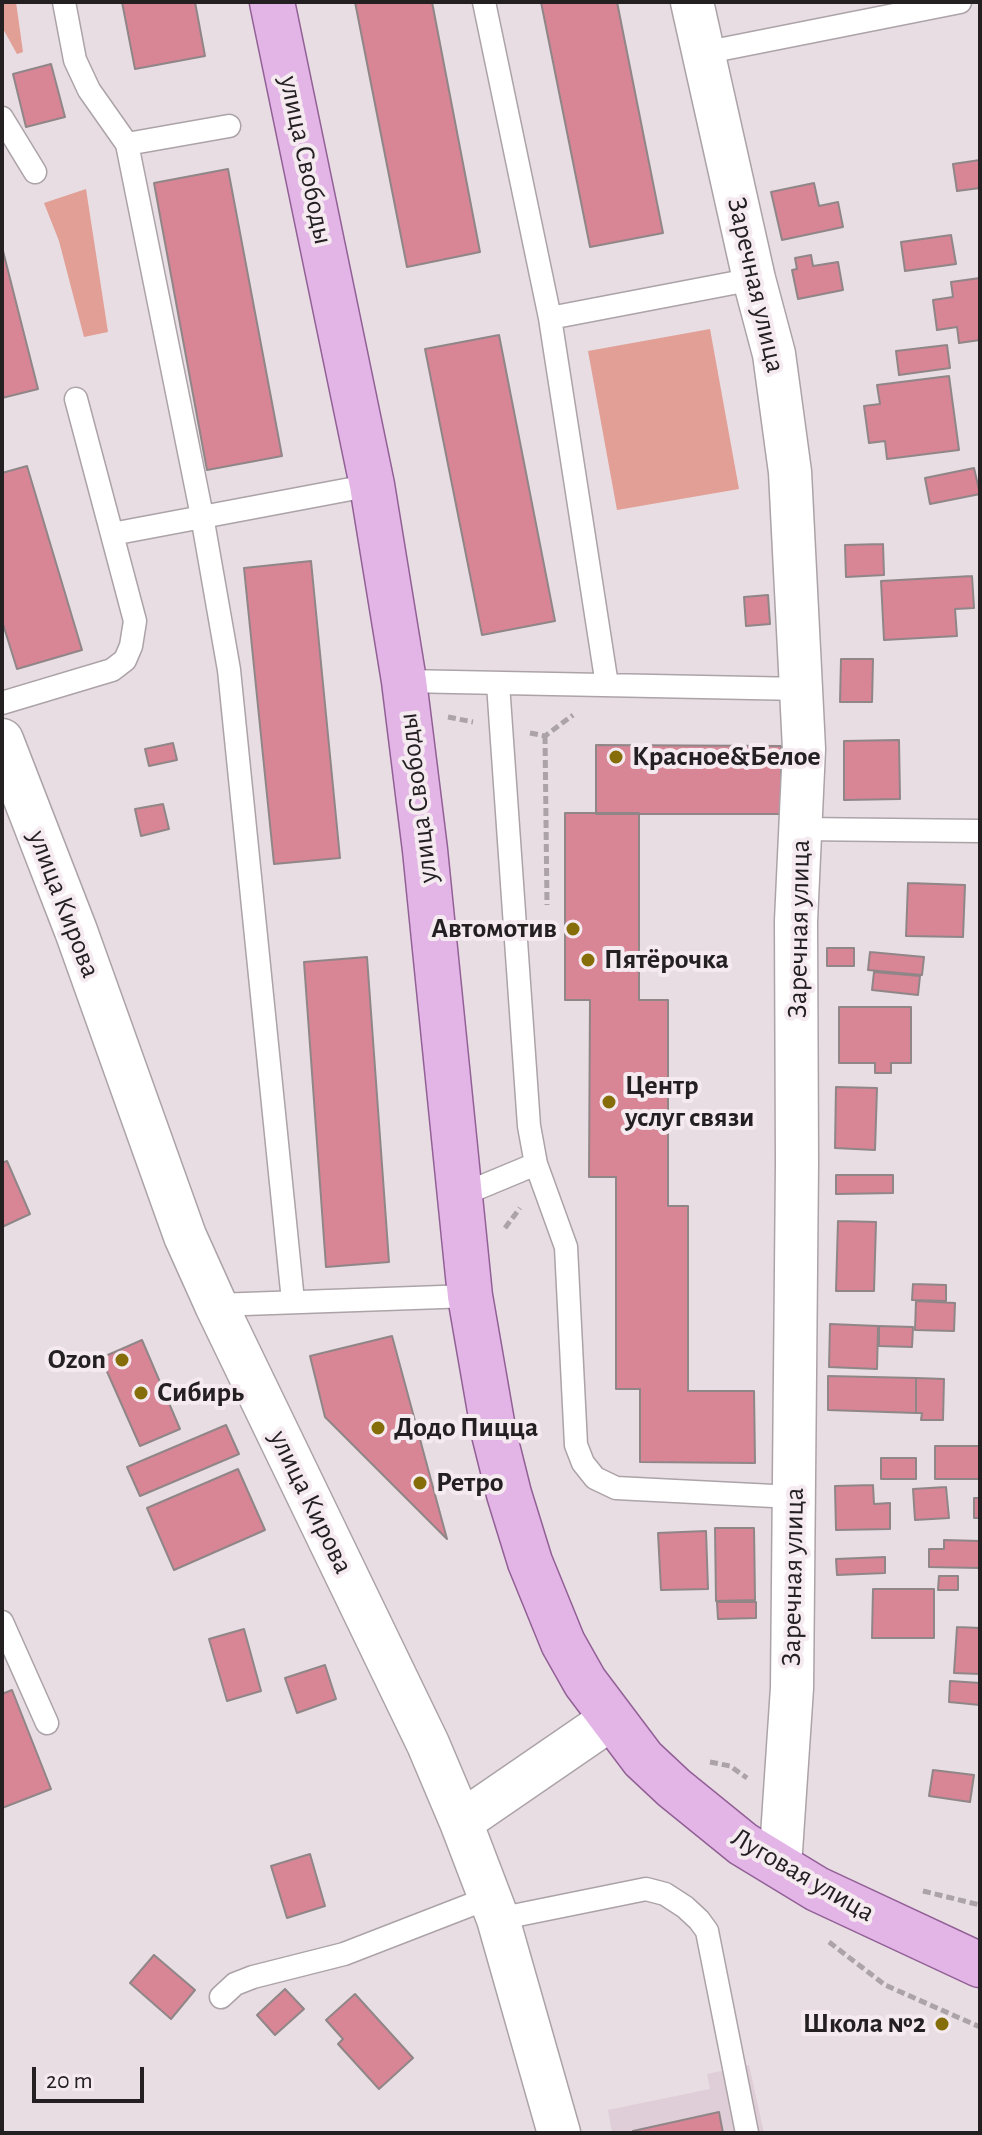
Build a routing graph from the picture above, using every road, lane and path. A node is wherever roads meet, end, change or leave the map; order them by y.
1 (64, 2) edge
2 (272, 2) edge
3 (484, 2) edge
4 (692, 2) edge
5 (960, 2) edge
6 (703, 53) junction
7 (2, 118) edge
8 (229, 126) dead end
9 (127, 144) junction
10 (35, 172) dead end
11 (754, 279) junction
12 (550, 318) junction
13 (76, 399) dead end
14 (372, 485) junction
15 (202, 516) junction
16 (112, 534) junction
17 (422, 682) junction
18 (498, 684) junction
19 (607, 685) junction
20 (801, 689) junction
21 (2, 703) edge
22 (575, 714) dead end
23 (501, 728) junction
24 (545, 736) junction
25 (2, 740) edge
26 (802, 829) junction
27 (980, 831) edge
28 (547, 919) dead end
29 (539, 1172) junction
30 (459, 1196) junction
31 (504, 1228) dead end
32 (470, 1296) junction
33 (293, 1301) junction
34 (216, 1305) junction
35 (793, 1497) junction
36 (2, 1622) edge
37 (611, 1719) junction
38 (47, 1723) dead end
39 (643, 1759) joint
40 (704, 1760) dead end
41 (784, 1803) junction
42 (461, 1822) junction
43 (780, 1866) junction
44 (908, 1889) dead end
45 (980, 1905) edge
46 (494, 1908) junction
47 (980, 1965) edge
48 (221, 1997) dead end
49 (559, 2133) edge
50 (747, 2133) edge

1 - 9 lane
2 - 14 main road, улица Свободы
3 - 12 lane
4 - 6 street, Заречная улица
5 - 6 lane
6 - 11 street, Заречная улица
7 - 10 lane
8 - 9 lane
9 - 15 lane
11 - 12 lane
11 - 20 street, Заречная улица
12 - 19 lane
13 - 16 lane
14 - 15 lane
14 - 17 main road, улица Свободы
15 - 16 lane
15 - 33 lane
16 - 21 lane
17 - 18 lane
17 - 23 path
17 - 30 main road, улица Свободы
18 - 19 lane
18 - 23 lane
19 - 20 lane
20 - 26 street, Заречная улица
22 - 24 path
23 - 24 path
23 - 29 lane
24 - 28 path
25 - 34 street, улица Кирова
26 - 27 lane
26 - 35 street, Заречная улица
29 - 30 lane
29 - 31 path
29 - 35 lane
30 - 32 main road, улица Свободы
32 - 33 lane
32 - 37 main road, улица Свободы
33 - 34 lane
34 - 42 street, улица Кирова
35 - 41 street, Заречная улица
36 - 38 lane
37 - 39 main road, улица Свободы
37 - 42 street
39 - 43 main road, Луговая улица
40 - 41 path
41 - 43 street, Заречная улица
42 - 46 street, улица Кирова
43 - 47 main road, Луговая улица
44 - 45 path
46 - 48 lane
46 - 49 street, улица Кирова
46 - 50 lane

